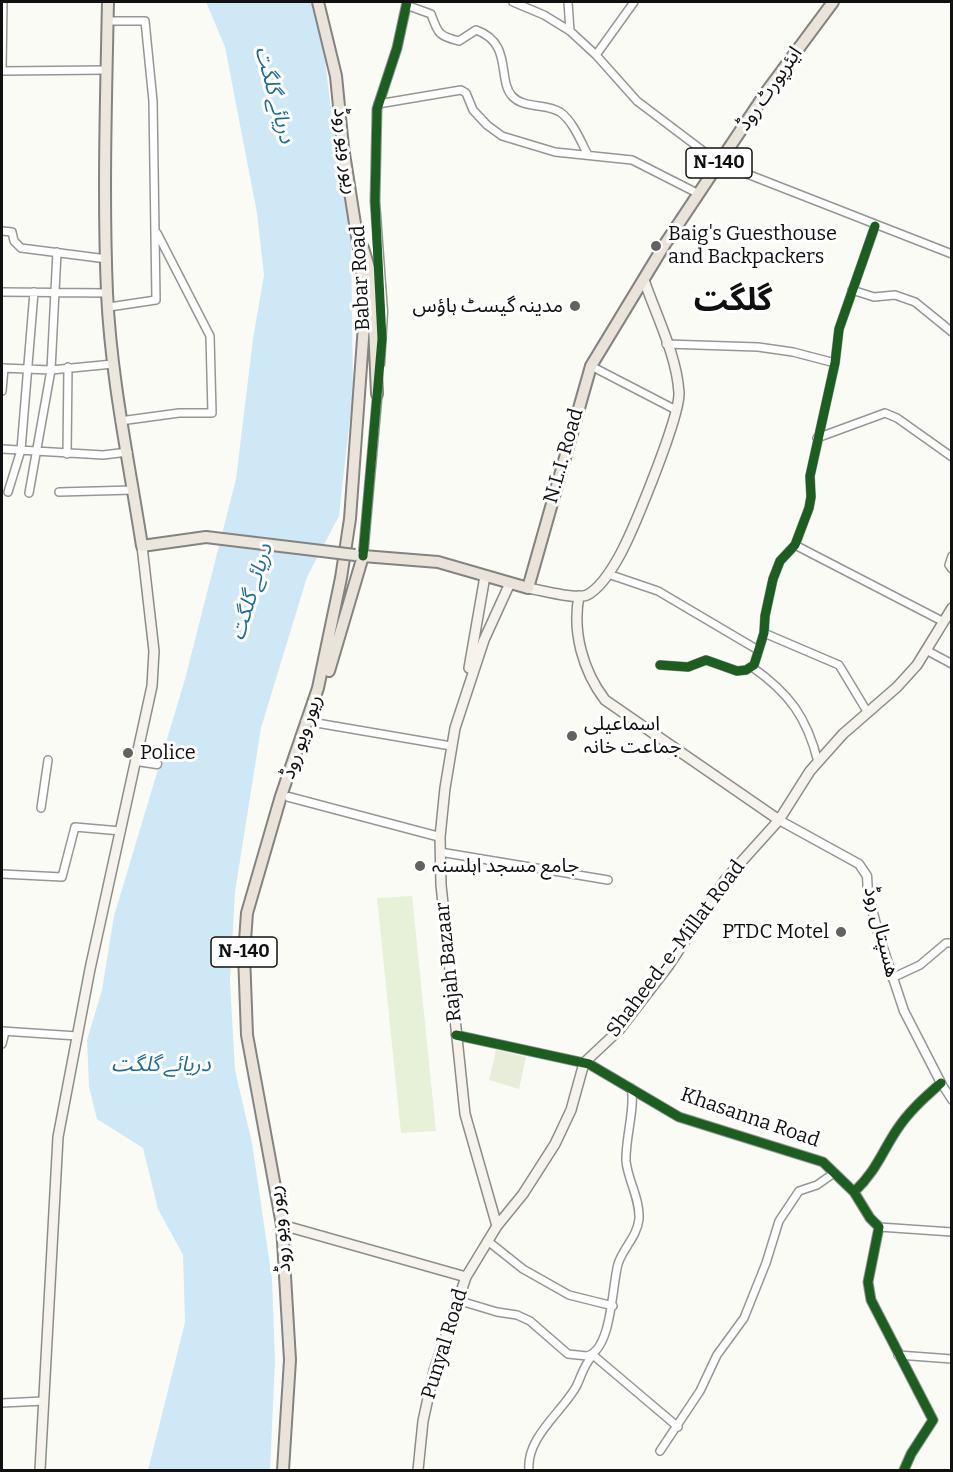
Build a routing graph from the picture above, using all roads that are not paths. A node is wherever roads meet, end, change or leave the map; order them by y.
1 (3, 2) edge
2 (108, 2) edge
3 (318, 2) edge
4 (513, 2) edge
5 (568, 2) edge
6 (634, 2) edge
7 (833, 2) edge
8 (407, 3) edge
9 (108, 21) junction
10 (570, 31) junction
11 (597, 55) junction
12 (107, 70) junction
13 (378, 104) junction
14 (588, 155) junction
15 (719, 163) junction
16 (699, 194) junction
17 (875, 226) junction
18 (2, 231) edge
19 (156, 231) junction
20 (358, 240) junction
21 (57, 252) junction
22 (951, 254) edge
23 (107, 259) junction
24 (644, 279) junction
25 (852, 290) junction
26 (2, 292) edge
27 (34, 292) junction
28 (107, 293) junction
29 (54, 294) junction
30 (109, 307) junction
31 (614, 330) joint
32 (951, 332) edge
33 (666, 344) junction
34 (835, 363) junction
35 (113, 364) junction
36 (591, 366) junction
37 (68, 367) junction
38 (3, 368) edge
39 (28, 369) junction
40 (51, 370) junction
41 (2, 391) edge
42 (377, 394) junction
43 (676, 410) junction
44 (120, 421) junction
45 (817, 438) junction
46 (2, 449) edge
47 (21, 450) junction
48 (38, 451) junction
49 (128, 452) junction
50 (67, 454) junction
51 (951, 457) edge
52 (133, 490) junction
53 (8, 492) dead end
54 (59, 492) dead end
55 (29, 493) dead end
56 (142, 546) junction
57 (795, 546) junction
58 (359, 556) junction
59 (951, 556) edge
60 (951, 569) edge
61 (608, 574) junction
62 (484, 576) junction
63 (510, 583) junction
64 (528, 588) junction
65 (579, 596) junction
66 (951, 608) edge
67 (942, 621) junction
68 (764, 633) junction
69 (479, 638) junction
70 (758, 650) junction
71 (926, 650) junction
72 (951, 664) edge
73 (660, 665) dead end
74 (752, 667) junction
75 (318, 688) junction
76 (868, 713) junction
77 (305, 721) junction
78 (451, 746) junction
79 (48, 760) dead end
80 (137, 760) junction
81 (818, 762) junction
82 (157, 764) dead end
83 (289, 797) dead end
84 (41, 808) dead end
85 (779, 820) junction
86 (121, 831) junction
87 (440, 837) junction
88 (440, 852) junction
89 (2, 874) edge
90 (609, 880) dead end
91 (951, 942) edge
92 (892, 978) junction
93 (3, 1031) edge
94 (456, 1035) junction
95 (76, 1036) junction
96 (2, 1044) edge
97 (584, 1063) junction
98 (941, 1083) junction
99 (631, 1087) junction
100 (950, 1094) edge
101 (834, 1173) junction
102 (855, 1192) junction
103 (282, 1225) junction
104 (497, 1226) junction
105 (879, 1227) junction
106 (951, 1232) edge
107 (489, 1242) junction
108 (466, 1277) junction
109 (457, 1300) junction
110 (613, 1305) junction
111 (898, 1354) junction
112 (593, 1355) junction
113 (951, 1359) edge
114 (44, 1401) junction
115 (2, 1403) edge
116 (678, 1427) junction
117 (660, 1451) dead end
118 (40, 1470) edge
119 (283, 1470) edge
120 (418, 1470) edge
121 (529, 1470) edge
122 (904, 1470) edge

1 - 12 street
2 - 9 main road
3 - 20 highway, ریور ویو روڈ
4 - 10 street
5 - 10 street
6 - 11 street
7 - 15 highway, ایئرپورٹ روڈ / N-140
8 - 13 street, Babar Road
8 - 14 street
9 - 12 main road
9 - 19 street
10 - 11 street
11 - 15 street
12 - 23 main road
13 - 14 street
13 - 42 street, Babar Road
14 - 16 street
15 - 16 highway, ایئرپورٹ روڈ / N-140
15 - 17 street
16 - 24 highway, ایئرپورٹ روڈ / N-140
17 - 22 street
17 - 25 street
18 - 21 street
19 - 30 street
19 - 44 street
20 - 42 highway
20 - 75 highway, ریور ویو روڈ
21 - 23 street
21 - 29 street
23 - 28 main road
24 - 31 highway, ایئرپورٹ روڈ / N-140
24 - 33 main road
25 - 32 street
25 - 34 street
26 - 27 street
27 - 29 street
27 - 39 street
28 - 29 street
28 - 30 main road
29 - 40 street
30 - 35 main road
31 - 36 highway, N.L.I. Road / N-140
33 - 34 street
33 - 43 main road
34 - 45 street
35 - 37 street
35 - 44 main road
36 - 43 street
36 - 64 highway, N.L.I. Road / N-140
37 - 40 street
37 - 50 street
38 - 39 street
38 - 41 street
39 - 40 street
39 - 47 street
40 - 48 street
42 - 58 street, Babar Road
43 - 61 main road
44 - 49 main road
45 - 51 street
45 - 57 street
46 - 47 street
47 - 48 street
47 - 53 street
48 - 50 street
48 - 55 street
49 - 50 street
49 - 52 main road
52 - 54 street
52 - 56 main road
56 - 58 main road, bridge
56 - 80 main road
57 - 67 street
57 - 68 street
58 - 62 highway
58 - 75 highway, N-140
59 - 60 street
61 - 65 main road
61 - 70 street
62 - 63 highway
62 - 69 main road
63 - 64 highway
63 - 69 main road
64 - 65 main road
65 - 85 main road
66 - 67 main road, Shaheed-e-Millat Road
67 - 71 main road, Shaheed-e-Millat Road
68 - 70 street
68 - 76 street
69 - 78 main road, Rajah Bazaar
70 - 74 street
71 - 72 street
71 - 76 main road, Shaheed-e-Millat Road
73 - 74 street
74 - 81 street
75 - 77 highway, ریور ویو روڈ / N-140
76 - 81 main road, Shaheed-e-Millat Road
77 - 78 street
77 - 103 highway, ریور ویو روڈ / N-140
78 - 87 main road, Rajah Bazaar
79 - 84 street
80 - 82 street
80 - 86 main road
81 - 85 main road, Shaheed-e-Millat Road
83 - 87 street
85 - 92 street, ھسپتال روڈ
85 - 97 main road, Shaheed-e-Millat Road
86 - 89 street
86 - 95 main road
87 - 88 main road, Rajah Bazaar
88 - 90 street
88 - 94 main road, Rajah Bazaar
91 - 92 street
92 - 98 street, ھسپتال روڈ
93 - 95 street
93 - 96 street
94 - 97 street, Khasanna Road
94 - 104 main road, Rajah Bazaar
95 - 114 main road
97 - 99 street, Khasanna Road
97 - 104 main road
98 - 100 street
98 - 102 street
99 - 101 street, Khasanna Road
99 - 110 street
101 - 102 street, Khasanna Road
101 - 116 street
102 - 105 street, Khasanna Road
103 - 108 main road
103 - 119 highway, ریور ویو روڈ / N-140
104 - 107 main road, Punyal Road
105 - 106 street
105 - 111 street
107 - 108 main road, Punyal Road
107 - 110 street
108 - 109 main road, Punyal Road
109 - 112 street
109 - 120 main road, Punyal Road
110 - 112 street
111 - 113 street
111 - 122 street
112 - 116 street
112 - 121 street
114 - 115 street
114 - 118 main road
116 - 117 street

